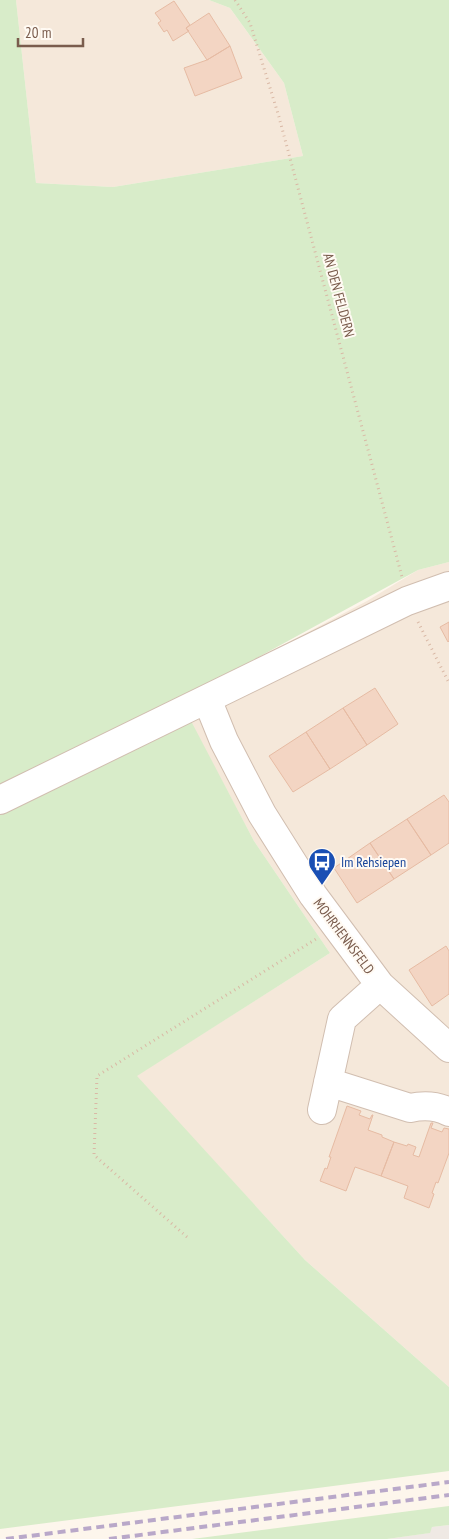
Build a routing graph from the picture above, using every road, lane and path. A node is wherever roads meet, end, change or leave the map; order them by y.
1 (235, 0) edge
2 (449, 586) edge
3 (407, 601) junction
4 (449, 683) edge
5 (207, 699) junction
6 (0, 800) edge
7 (336, 927) junction
8 (380, 985) junction
9 (449, 1048) edge
10 (328, 1082) junction
11 (322, 1110) dead end
12 (449, 1112) edge
13 (188, 1237) dead end

1 - 3 path, AN DEN FELDERN
2 - 3 street
3 - 4 path, AN DEN FELDERN
3 - 5 street
5 - 6 street
5 - 7 street, MOHRHENNSFELD
7 - 8 street, MOHRHENNSFELD
7 - 13 path
8 - 9 street, MOHRHENNSFELD
8 - 10 street
10 - 11 street
10 - 12 street

